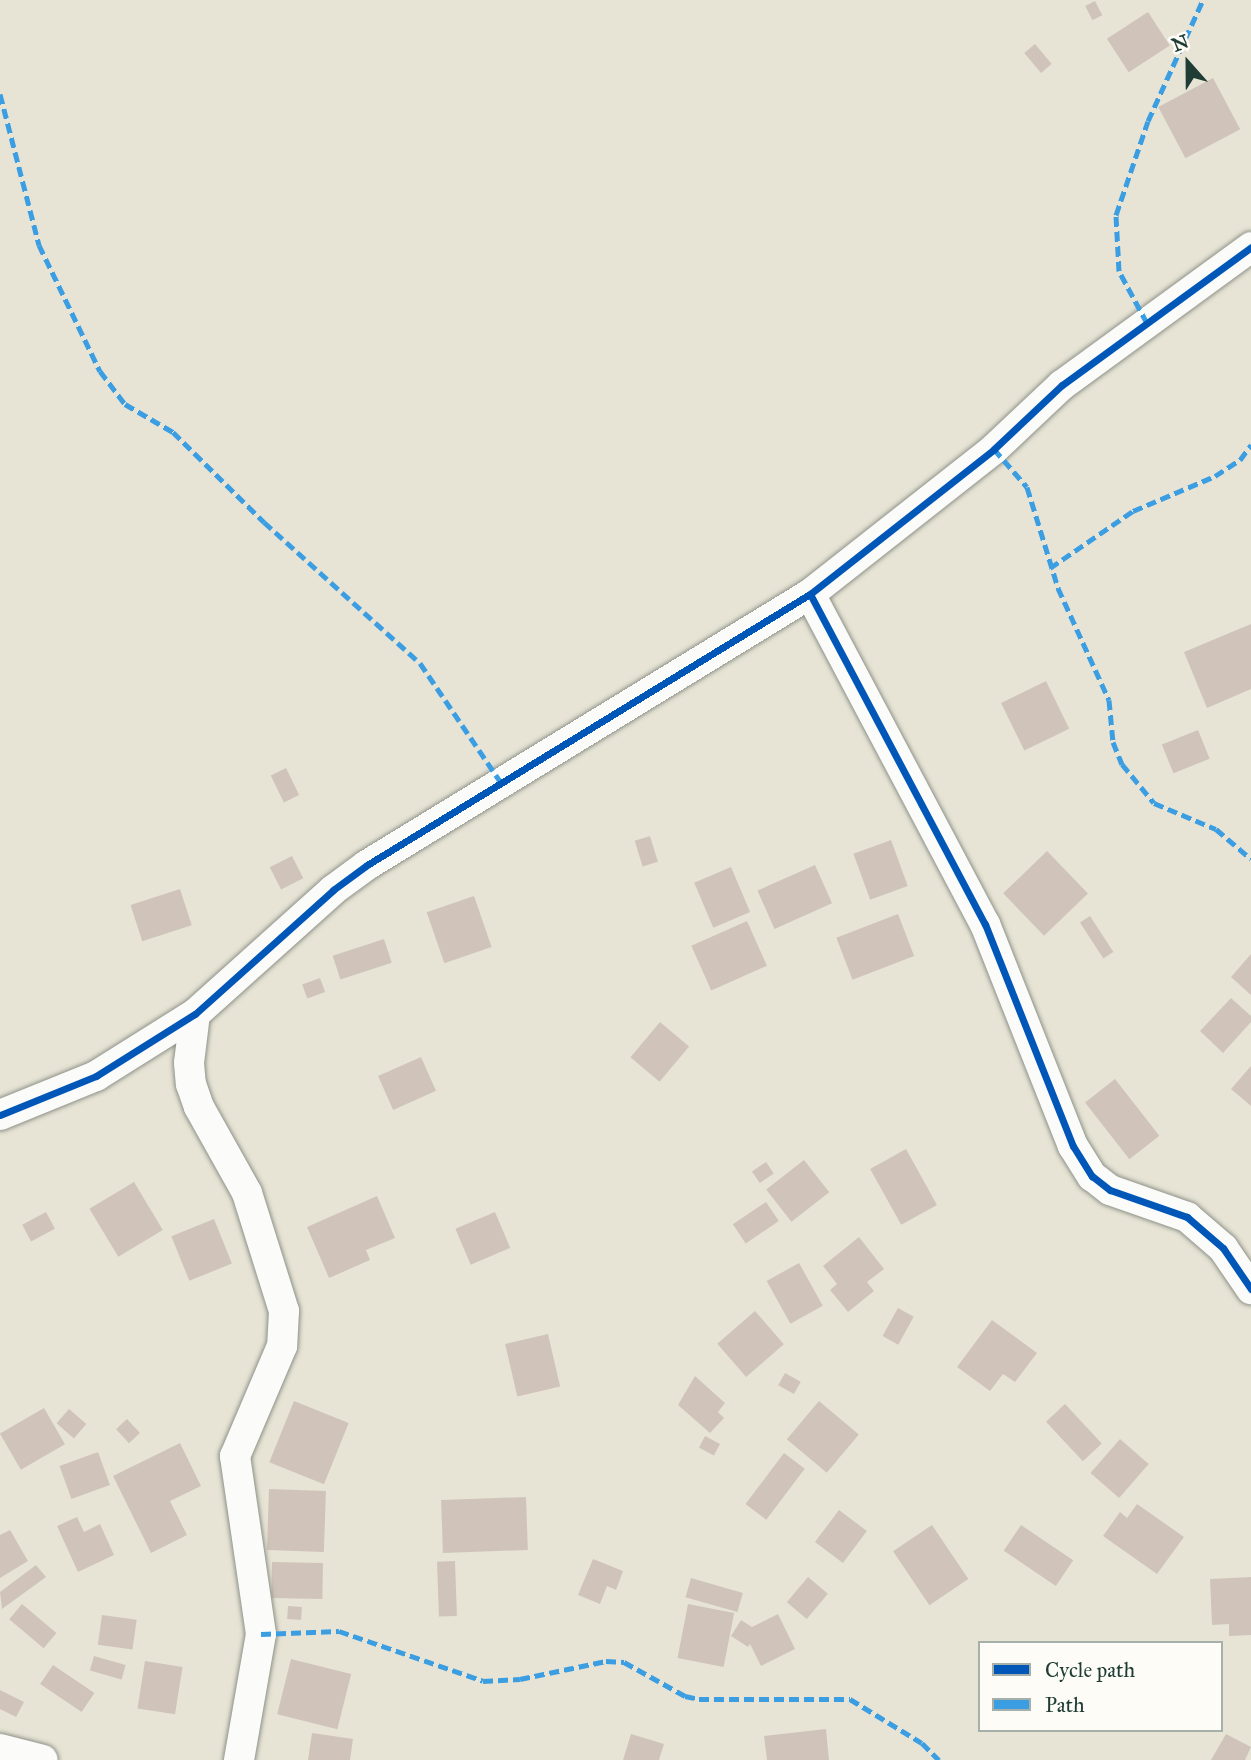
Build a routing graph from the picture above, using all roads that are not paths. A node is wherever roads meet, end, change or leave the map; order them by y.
1 (1251, 247) edge
2 (810, 594) junction
3 (195, 1014) junction
4 (0, 1115) edge
5 (1251, 1289) edge
6 (0, 1749) edge
7 (43, 1760) edge
8 (239, 1760) edge

1 - 2 street
2 - 3 street
2 - 5 street
3 - 4 street
3 - 8 street
6 - 7 street

